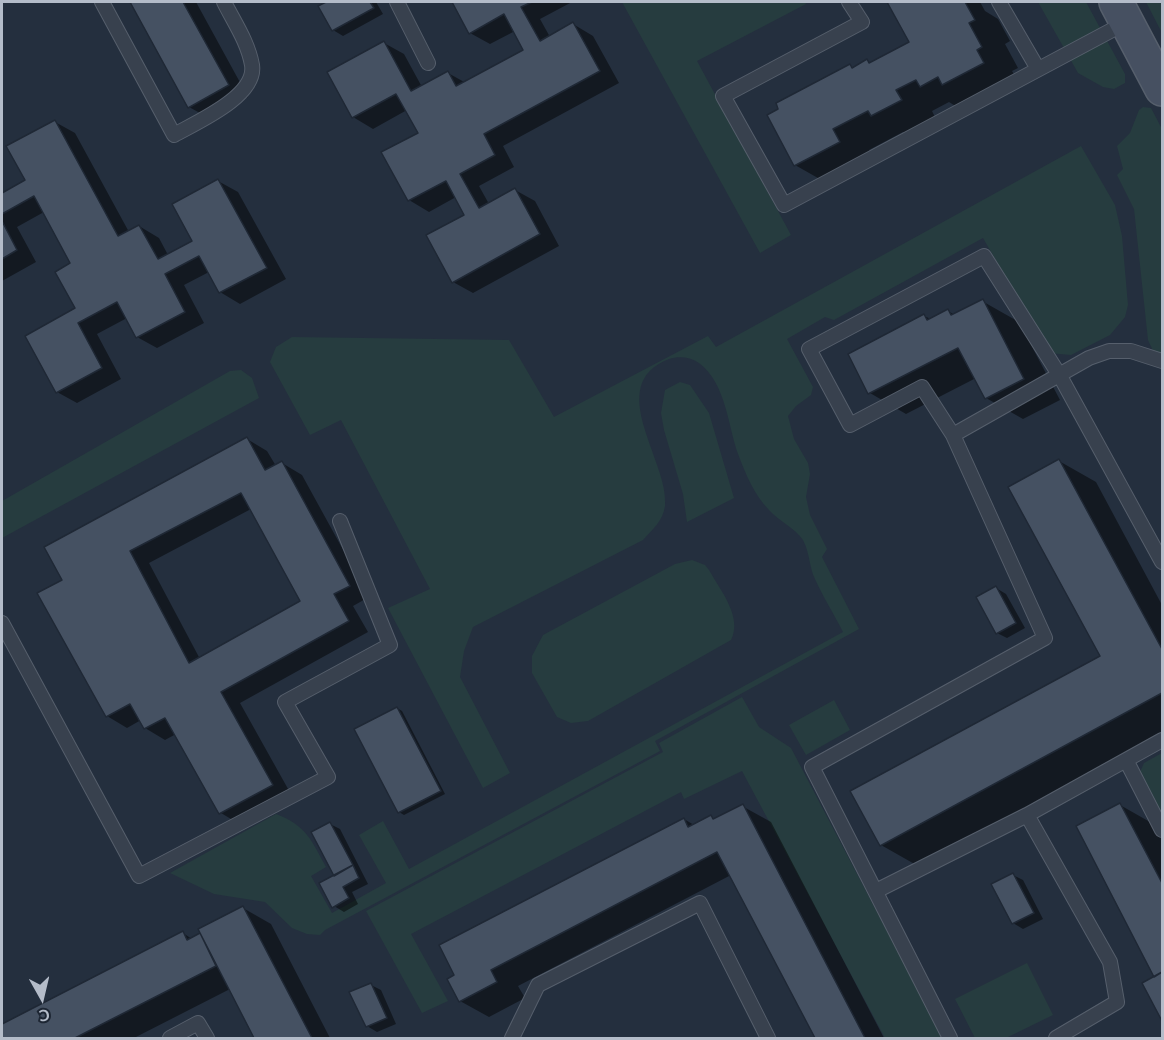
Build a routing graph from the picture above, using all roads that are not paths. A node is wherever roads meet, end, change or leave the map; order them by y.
1 (102, 2) edge
2 (224, 2) edge
3 (397, 2) edge
4 (849, 2) edge
5 (999, 2) edge
6 (1121, 12) edge
7 (428, 63) dead end
8 (1038, 69) junction
9 (1162, 89) edge
10 (1162, 361) edge
11 (1060, 376) junction
12 (953, 435) junction
13 (340, 520) dead end
14 (1162, 562) edge
15 (2, 624) edge
16 (1162, 740) edge
17 (1126, 760) junction
18 (1027, 816) junction
19 (1162, 830) edge
20 (876, 891) junction
21 (170, 1038) edge
22 (207, 1038) edge
23 (512, 1038) edge
24 (768, 1038) edge
25 (950, 1038) edge
26 (1056, 1038) edge

1 - 2 lane
3 - 7 lane
4 - 8 lane
5 - 8 lane
6 - 8 lane
6 - 9 main road
10 - 11 lane
11 - 12 lane
11 - 12 lane
11 - 14 lane
12 - 20 lane
13 - 15 lane
16 - 17 lane
17 - 18 lane
17 - 19 lane
18 - 20 lane
18 - 26 lane
20 - 25 lane
21 - 22 lane
23 - 24 lane

